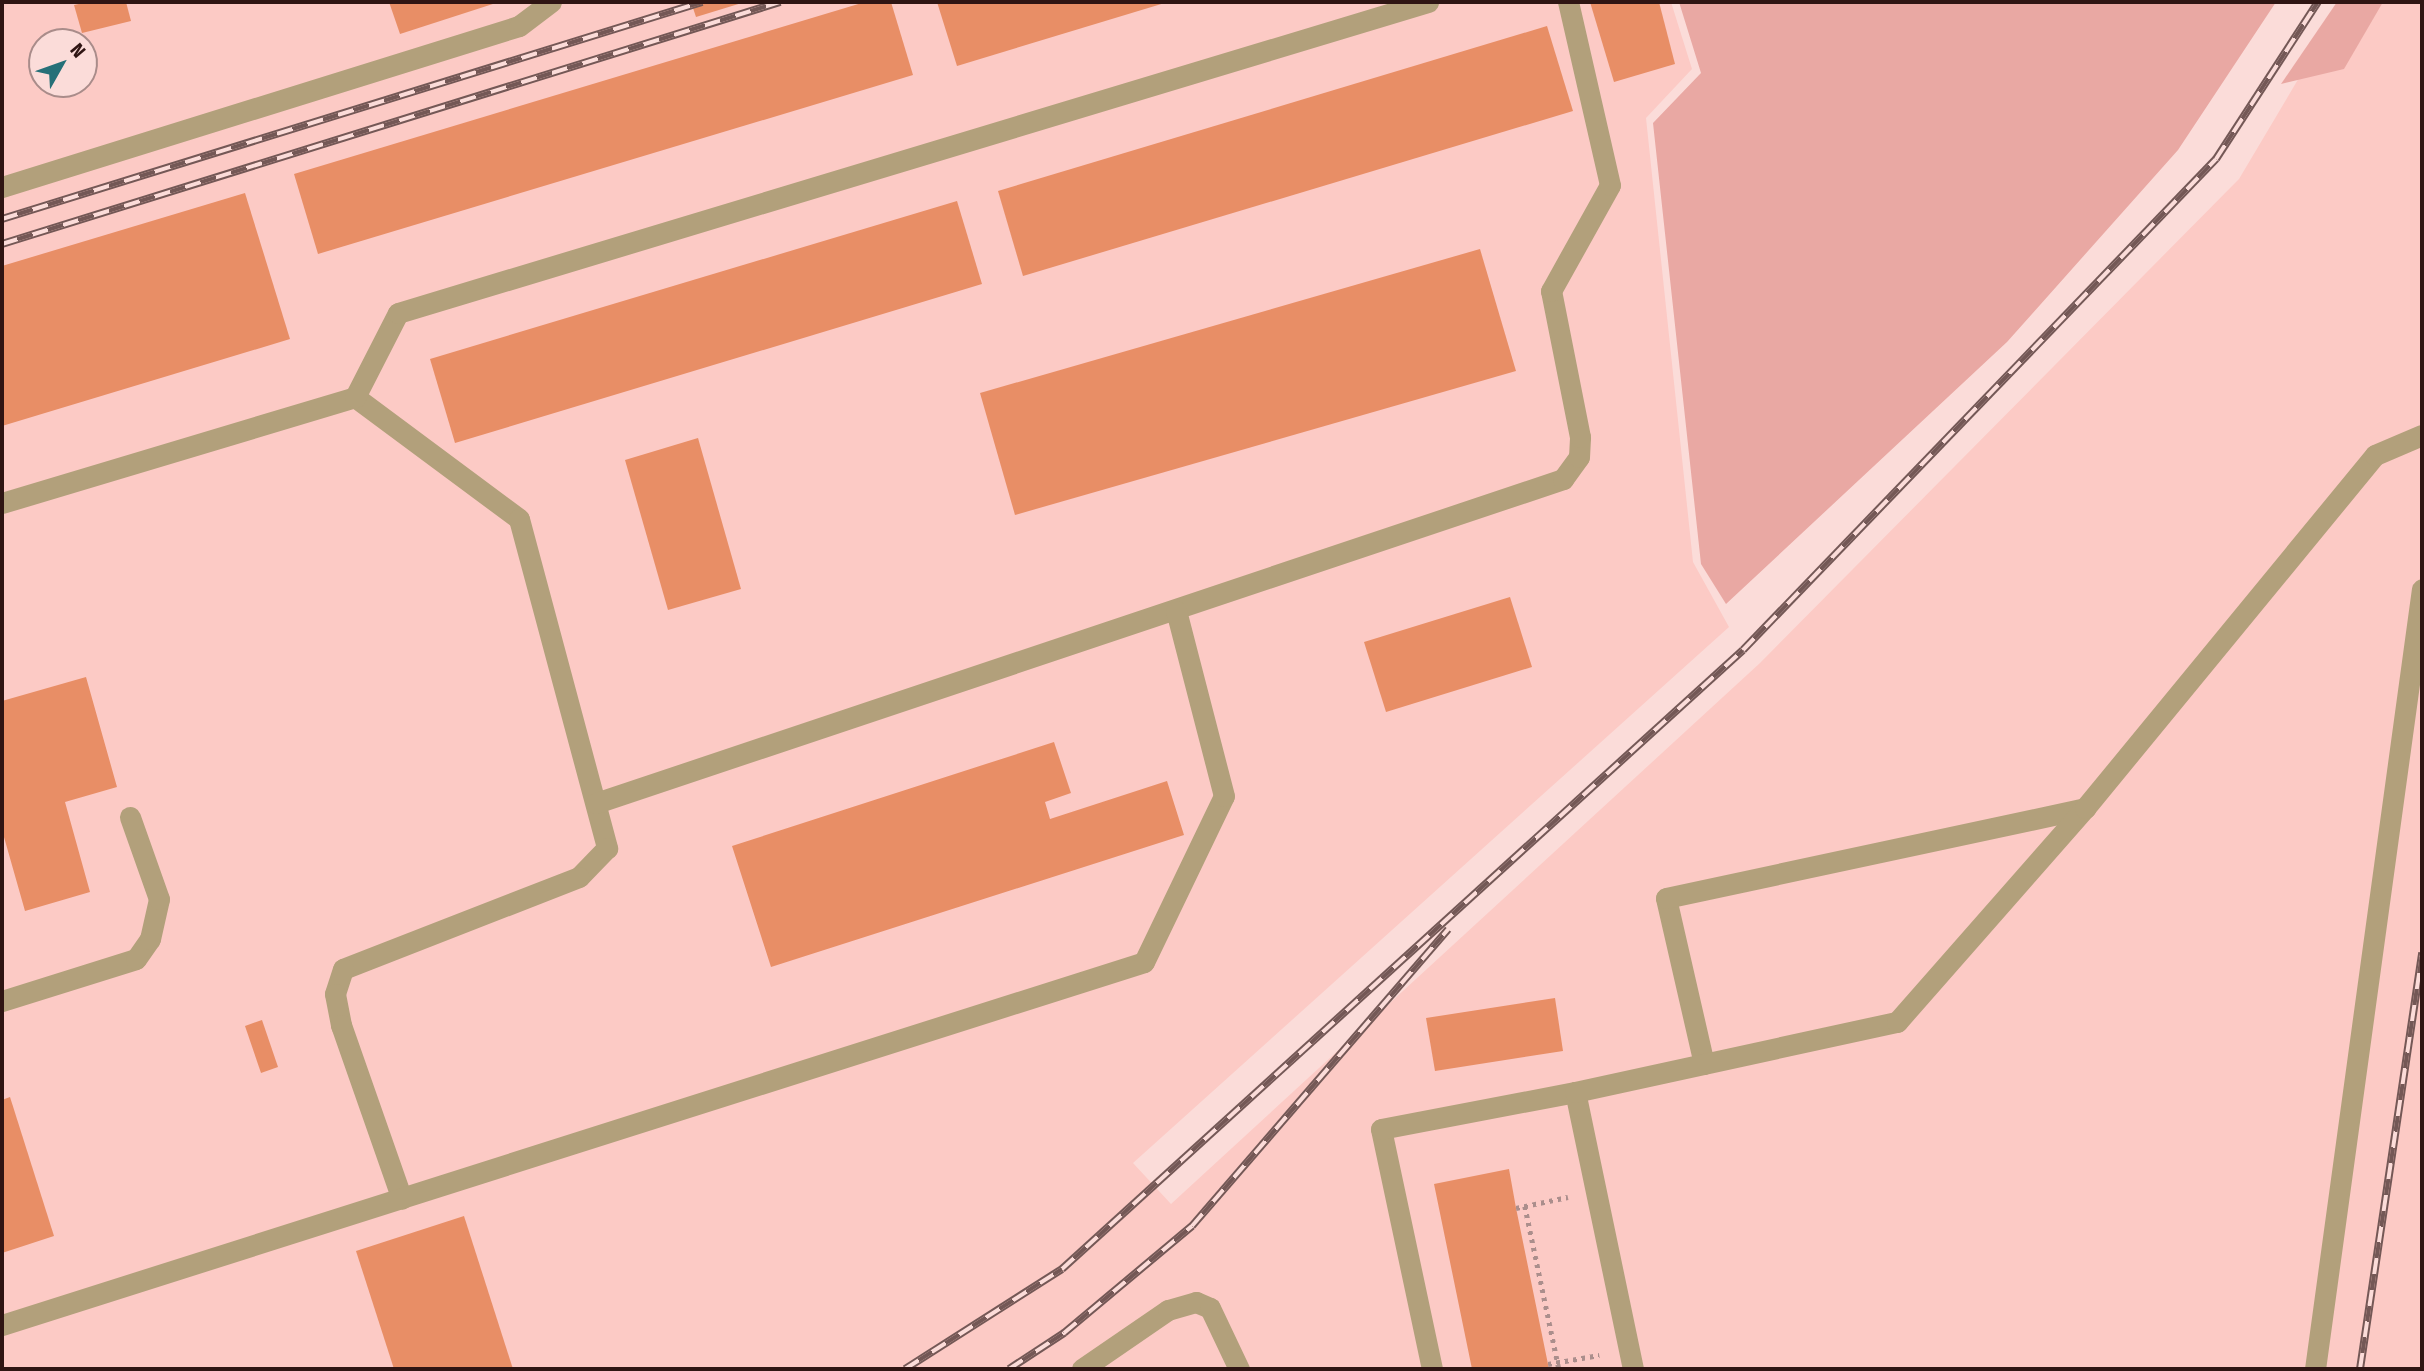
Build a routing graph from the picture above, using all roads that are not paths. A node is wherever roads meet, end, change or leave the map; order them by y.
1 (551, 2) edge
2 (1427, 2) edge
3 (1569, 2) edge
4 (2, 187) edge
5 (355, 397) junction
6 (2422, 435) edge
7 (2, 503) edge
8 (2422, 589) edge
9 (1176, 611) junction
10 (596, 803) junction
11 (2085, 808) junction
12 (130, 817) dead end
13 (2, 1001) edge
14 (1704, 1064) junction
15 (1575, 1092) junction
16 (402, 1199) junction
17 (2, 1325) edge
18 (1631, 1359) edge
19 (1082, 1369) edge
20 (1239, 1369) edge
21 (1432, 1369) edge
22 (2315, 1369) edge

1 - 4 lane
2 - 5 lane
3 - 9 lane
5 - 7 lane
5 - 10 lane
6 - 11 lane
8 - 22 lane
9 - 10 lane
9 - 16 lane
10 - 16 lane
11 - 14 lane
11 - 14 lane
12 - 13 lane
14 - 15 lane
15 - 18 lane
15 - 21 lane
16 - 17 lane
19 - 20 lane

